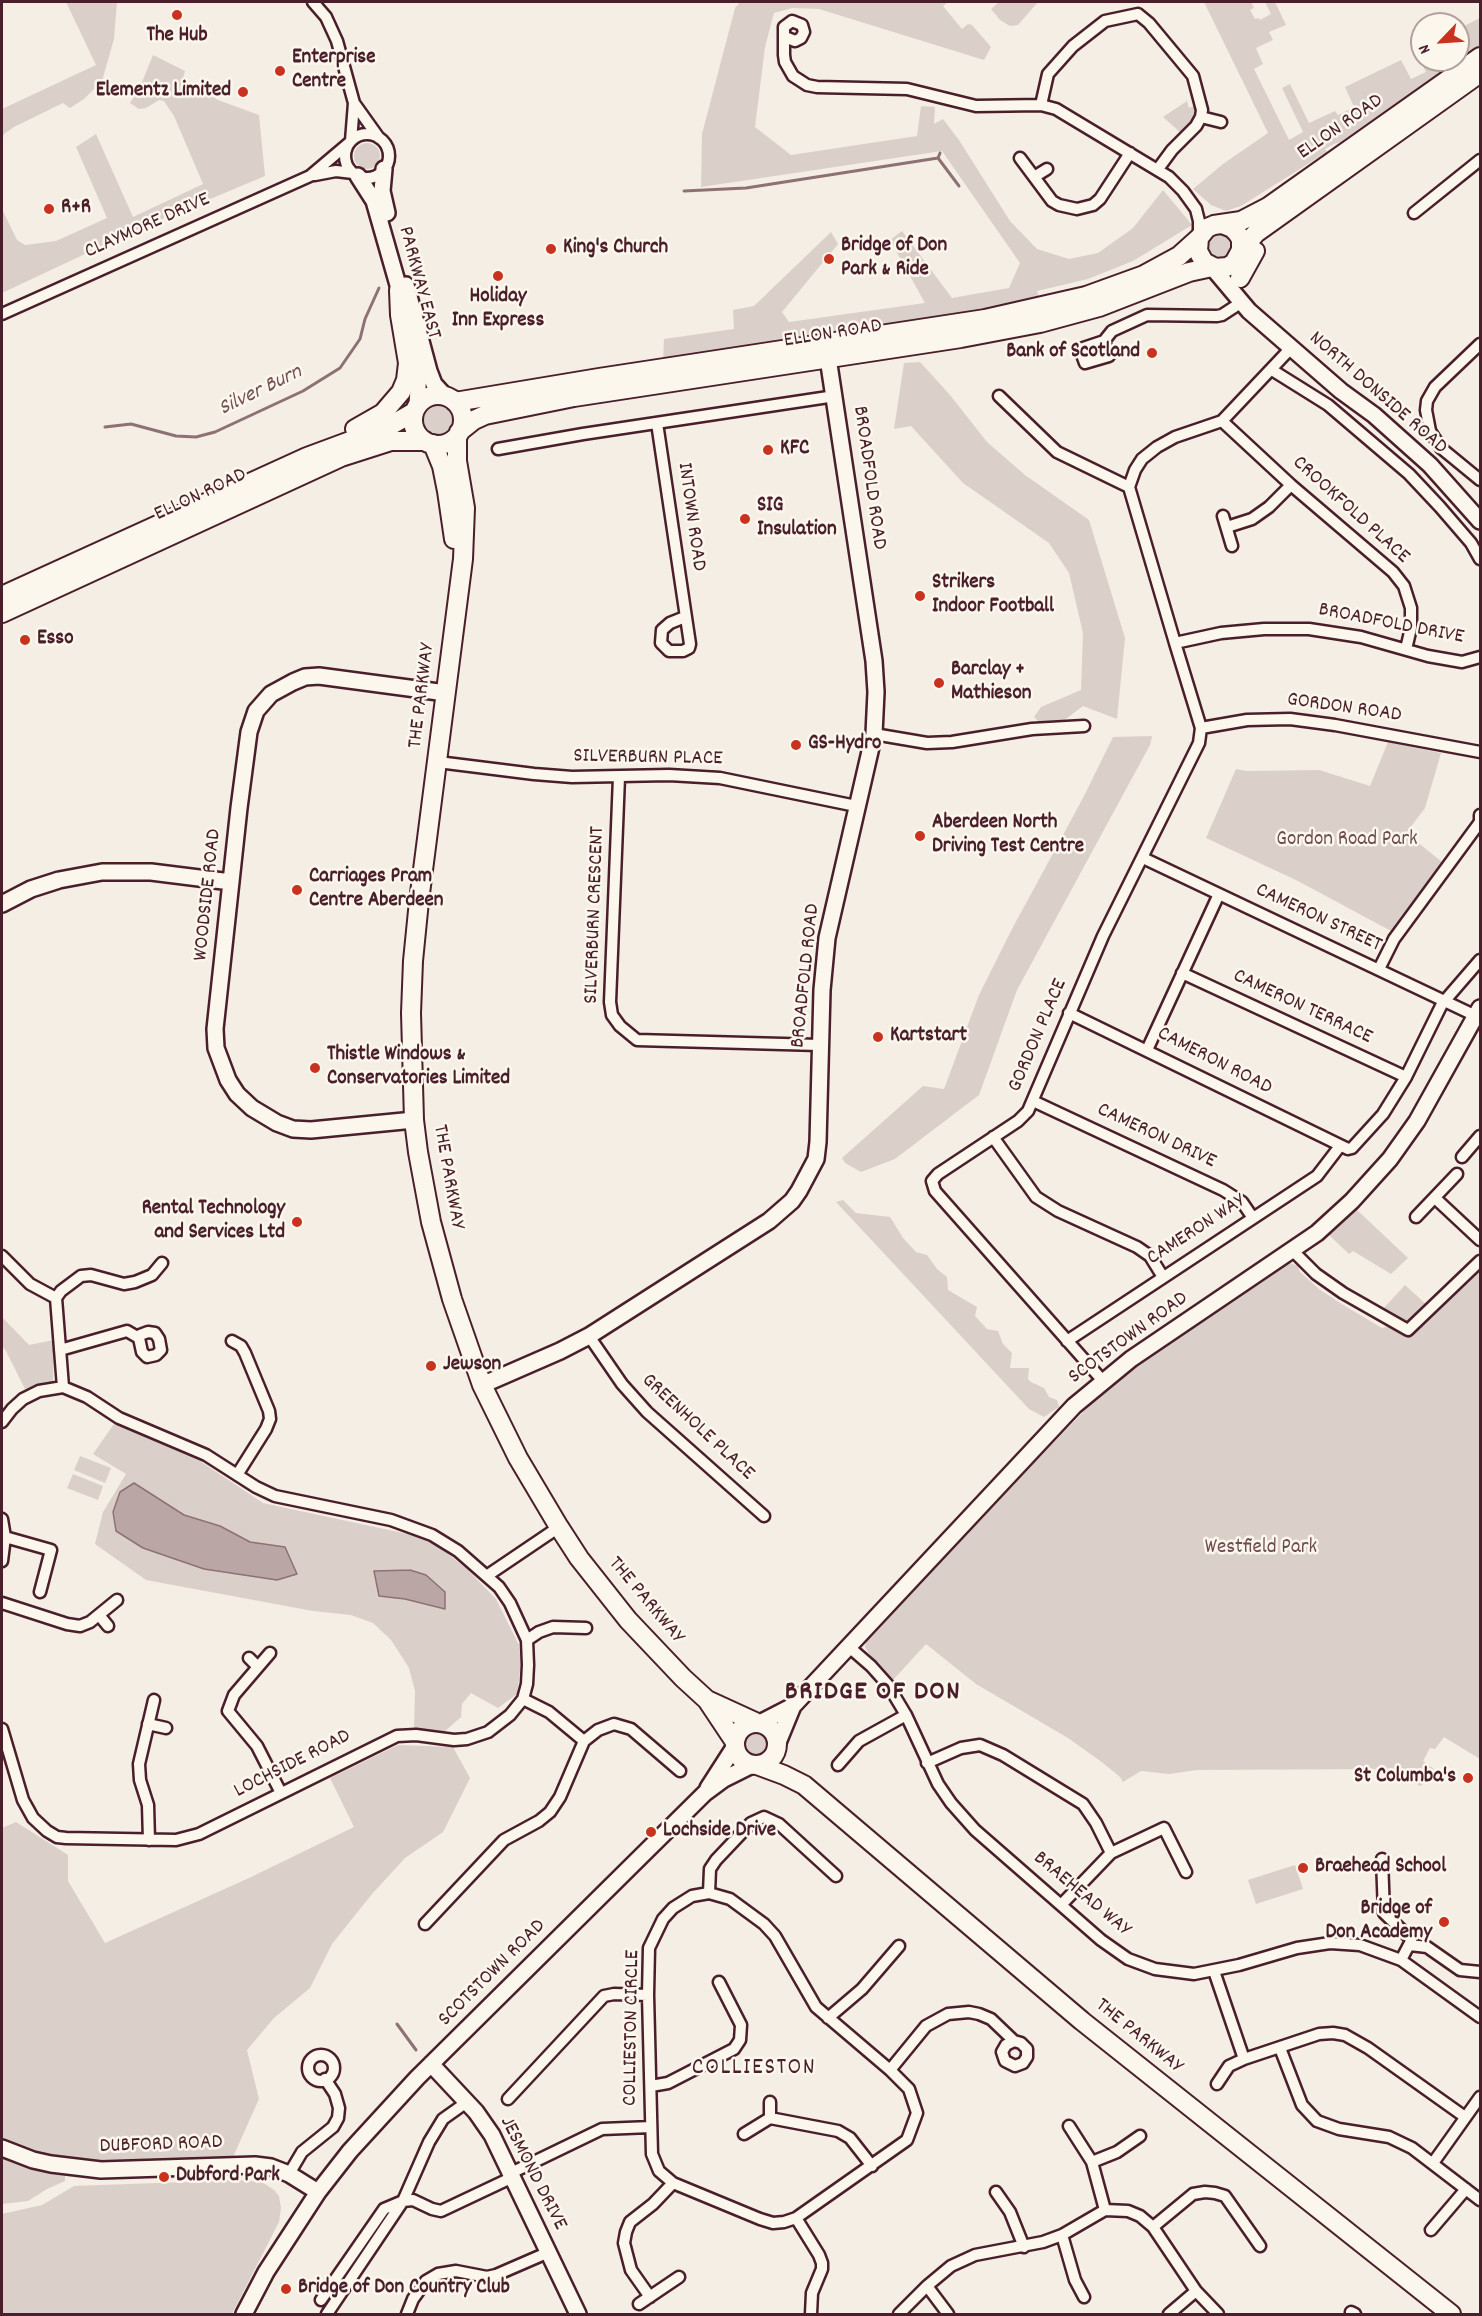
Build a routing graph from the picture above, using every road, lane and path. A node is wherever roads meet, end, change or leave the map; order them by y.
1 (313, 2) edge
2 (1143, 2) edge
3 (1138, 14) junction
4 (785, 37) dead end
5 (1480, 57) edge
6 (1480, 73) edge
7 (354, 103) junction
8 (1041, 105) junction
9 (1201, 117) junction
10 (1221, 122) dead end
11 (379, 138) junction
12 (350, 142) junction
13 (1130, 153) junction
14 (1020, 158) dead end
15 (1479, 164) edge
16 (384, 169) junction
17 (1047, 169) dead end
18 (1158, 169) junction
19 (356, 174) junction
20 (310, 176) junction
21 (1034, 177) junction
22 (1335, 178) junction
23 (1194, 205) junction
24 (1414, 213) dead end
25 (1222, 224) junction
26 (1199, 238) junction
27 (1241, 250) junction
28 (1212, 267) junction
29 (1240, 278) junction
30 (399, 290) junction
31 (1242, 302) junction
32 (2, 314) edge
33 (1104, 341) dead end
34 (1480, 344) edge
35 (1292, 348) junction
36 (828, 358) junction
37 (1272, 370) junction
38 (835, 396) junction
39 (1004, 397) dead end
40 (450, 399) junction
41 (415, 409) junction
42 (1222, 421) junction
43 (657, 423) junction
44 (458, 434) junction
45 (429, 443) junction
46 (498, 449) dead end
47 (307, 457) junction
48 (1480, 480) edge
49 (1291, 485) junction
50 (1129, 487) junction
51 (1223, 516) dead end
52 (1480, 521) edge
53 (1227, 527) junction
54 (1232, 546) dead end
55 (1480, 559) edge
56 (459, 583) junction
57 (2, 596) edge
58 (2, 613) edge
59 (685, 617) dead end
60 (1175, 643) junction
61 (1406, 649) junction
62 (1480, 657) edge
63 (447, 693) junction
64 (1084, 726) dead end
65 (1201, 728) junction
66 (874, 734) junction
67 (1480, 752) edge
68 (438, 762) junction
69 (619, 777) junction
70 (856, 806) junction
71 (1480, 815) edge
72 (1143, 858) junction
73 (231, 882) junction
74 (1219, 894) junction
75 (2, 904) edge
76 (1480, 960) edge
77 (1379, 969) junction
78 (1182, 974) junction
79 (1444, 1001) junction
80 (1478, 1012) edge
81 (1069, 1013) junction
82 (819, 1045) junction
83 (1147, 1050) junction
84 (1406, 1077) junction
85 (1033, 1101) junction
86 (414, 1120) junction
87 (993, 1137) junction
88 (1479, 1141) edge
89 (1340, 1146) junction
90 (1462, 1157) dead end
91 (1457, 1174) dead end
92 (1435, 1198) junction
93 (1253, 1218) junction
94 (1416, 1218) dead end
95 (1480, 1240) edge
96 (1292, 1250) junction
97 (2, 1256) edge
98 (1480, 1261) edge
99 (162, 1263) dead end
100 (1163, 1277) junction
101 (56, 1298) junction
102 (589, 1335) junction
103 (139, 1338) dead end
104 (232, 1341) dead end
105 (1067, 1341) junction
106 (255, 1346) dead end
107 (60, 1350) junction
108 (245, 1353) junction
109 (1103, 1381) junction
110 (482, 1384) junction
111 (63, 1387) junction
112 (2, 1419) edge
113 (237, 1475) junction
114 (764, 1516) dead end
115 (2, 1519) edge
116 (559, 1527) junction
117 (4, 1537) junction
118 (2, 1561) edge
119 (488, 1575) junction
120 (40, 1592) dead end
121 (117, 1600) dead end
122 (2, 1603) edge
123 (99, 1615) junction
124 (108, 1626) dead end
125 (586, 1628) dead end
126 (527, 1640) junction
127 (848, 1646) junction
128 (270, 1653) dead end
129 (249, 1658) dead end
130 (258, 1667) junction
131 (523, 1698) junction
132 (154, 1700) dead end
133 (707, 1700) junction
134 (793, 1706) junction
135 (906, 1716) junction
136 (757, 1722) junction
137 (148, 1724) junction
138 (166, 1728) dead end
139 (2, 1729) edge
140 (584, 1741) junction
141 (735, 1744) junction
142 (777, 1747) junction
143 (927, 1763) junction
144 (755, 1765) junction
145 (838, 1765) dead end
146 (680, 1771) dead end
147 (804, 1785) junction
148 (281, 1793) junction
149 (705, 1793) junction
150 (149, 1840) junction
151 (1111, 1853) junction
152 (1382, 1859) dead end
153 (1186, 1872) dead end
154 (836, 1876) dead end
155 (710, 1893) junction
156 (1061, 1905) junction
157 (425, 1924) dead end
158 (1410, 1945) junction
159 (899, 1946) dead end
160 (1401, 1960) junction
161 (1214, 1971) junction
162 (1480, 1972) edge
163 (719, 1982) dead end
164 (648, 1995) junction
165 (1480, 2017) edge
166 (828, 2018) junction
167 (1014, 2041) dead end
168 (1280, 2048) junction
169 (1244, 2059) junction
170 (431, 2064) junction
171 (890, 2070) junction
172 (326, 2079) dead end
173 (1217, 2084) dead end
174 (651, 2086) junction
175 (1480, 2097) edge
176 (508, 2099) dead end
177 (467, 2102) junction
178 (770, 2102) dead end
179 (1465, 2117) junction
180 (770, 2118) junction
181 (651, 2127) junction
182 (1123, 2133) dead end
183 (744, 2134) dead end
184 (1070, 2134) dead end
185 (1140, 2136) dead end
186 (1129, 2143) junction
187 (2, 2148) edge
188 (1092, 2162) junction
189 (1433, 2163) junction
190 (872, 2166) junction
191 (289, 2174) junction
192 (512, 2175) junction
193 (673, 2182) junction
194 (1466, 2189) junction
195 (318, 2192) junction
196 (996, 2192) dead end
197 (1480, 2200) edge
198 (403, 2201) junction
199 (1004, 2203) junction
200 (994, 2210) dead end
201 (1105, 2210) junction
202 (796, 2218) junction
203 (1153, 2227) junction
204 (1431, 2230) dead end
205 (1062, 2235) junction
206 (1260, 2246) dead end
207 (1024, 2247) junction
208 (549, 2252) junction
209 (679, 2277) dead end
210 (927, 2286) junction
211 (1196, 2290) junction
212 (650, 2296) junction
213 (1084, 2297) dead end
214 (321, 2300) dead end
215 (639, 2304) dead end
216 (244, 2314) edge
217 (327, 2314) edge
218 (407, 2314) edge
219 (578, 2314) edge
220 (811, 2314) edge
221 (899, 2314) edge
222 (948, 2314) edge
223 (1169, 2314) edge
224 (1218, 2314) edge
225 (1451, 2314) edge

1 - 7 street
2 - 3 street
3 - 8 street
3 - 9 street
4 - 8 street
5 - 25 main road, ELLON ROAD
6 - 22 main road, ELLON ROAD
7 - 11 street
7 - 12 street
8 - 13 street
9 - 10 street
9 - 18 street
11 - 12 street
11 - 16 street
12 - 19 street
12 - 20 street, CLAYMORE DRIVE
13 - 18 street
13 - 21 street
14 - 21 street
15 - 24 street
16 - 19 street
16 - 40 street, PARKWAY EAST
17 - 21 street
18 - 23 street
19 - 20 street, CLAYMORE DRIVE
19 - 30 street, PARKWAY EAST
20 - 32 street, CLAYMORE DRIVE
22 - 27 main road, ELLON ROAD
22 - 29 main road
23 - 25 street
23 - 26 street
25 - 26 main road
25 - 27 main road
26 - 28 main road
26 - 40 main road, ELLON ROAD
27 - 28 main road
27 - 29 street
28 - 31 street, NORTH DONSIDE ROAD
28 - 36 main road, ELLON ROAD
29 - 31 street
30 - 41 street, PARKWAY EAST
30 - 47 main road
31 - 33 street
31 - 35 street, NORTH DONSIDE ROAD
34 - 48 street
35 - 37 street
35 - 52 street, NORTH DONSIDE ROAD
36 - 38 street, BROADFOLD ROAD
36 - 44 main road, ELLON ROAD
37 - 42 street
37 - 55 street, NORTH DONSIDE ROAD
38 - 43 street
38 - 66 street, BROADFOLD ROAD
39 - 50 street
40 - 41 main road
40 - 44 main road
41 - 45 main road
41 - 47 main road, ELLON ROAD
42 - 49 street, CROOKFOLD PLACE
42 - 50 street
43 - 46 street
43 - 59 street, INTOWN ROAD
44 - 45 main road
44 - 56 main road, THE PARKWAY
45 - 56 main road, THE PARKWAY
45 - 58 main road, ELLON ROAD
47 - 57 main road, ELLON ROAD
49 - 53 street
49 - 61 street, CROOKFOLD PLACE
50 - 60 street
51 - 53 street
53 - 54 street
56 - 63 main road, THE PARKWAY
60 - 61 street, BROADFOLD DRIVE
60 - 65 street
61 - 62 street, BROADFOLD DRIVE
63 - 68 main road, THE PARKWAY
63 - 73 street, WOODSIDE ROAD
64 - 66 street
65 - 67 street, GORDON ROAD
65 - 72 street, GORDON PLACE
66 - 70 street, BROADFOLD ROAD
68 - 69 street, SILVERBURN PLACE
68 - 86 main road, THE PARKWAY
69 - 70 street, SILVERBURN PLACE
69 - 82 street, SILVERBURN CRESCENT
70 - 82 street, BROADFOLD ROAD
71 - 77 street
72 - 74 street, CAMERON STREET
72 - 81 street, GORDON PLACE
73 - 75 street
73 - 86 street, WOODSIDE ROAD
74 - 77 street, CAMERON STREET
74 - 78 street
76 - 79 street
77 - 79 street, CAMERON STREET
78 - 83 street
78 - 84 street, CAMERON TERRACE
79 - 80 street, CAMERON STREET
79 - 84 street
80 - 96 street, SCOTSTOWN ROAD
81 - 83 street, CAMERON ROAD
81 - 85 street, GORDON PLACE
82 - 102 street, BROADFOLD ROAD
83 - 89 street, CAMERON ROAD
84 - 89 street
85 - 87 street, GORDON PLACE
85 - 93 street, CAMERON DRIVE
86 - 110 main road, THE PARKWAY
87 - 100 street
87 - 105 street, GORDON PLACE
88 - 90 street
89 - 93 street, CAMERON WAY
91 - 92 street
92 - 94 street
92 - 95 street
93 - 100 street, CAMERON WAY
96 - 98 street
96 - 109 street, SCOTSTOWN ROAD
97 - 101 street
99 - 101 street
100 - 105 street, CAMERON WAY
101 - 107 street
102 - 110 street, BROADFOLD ROAD
102 - 114 street, GREENHOLE PLACE
103 - 107 street
104 - 108 street
105 - 109 street, GORDON PLACE
106 - 108 street
107 - 111 street
108 - 113 street
109 - 127 street, SCOTSTOWN ROAD
110 - 116 main road, THE PARKWAY
111 - 112 street
111 - 113 street
113 - 119 street
115 - 117 street
116 - 119 street
116 - 133 main road, THE PARKWAY
117 - 118 street
117 - 120 street
119 - 126 street
121 - 123 street
122 - 123 street
123 - 124 street
125 - 126 street
126 - 131 street
127 - 134 street, SCOTSTOWN ROAD
127 - 135 street, BRAEHEAD WAY
128 - 130 street
129 - 130 street
130 - 148 street
131 - 140 street
131 - 148 street, LOCHSIDE ROAD
132 - 137 street
133 - 136 main road, THE PARKWAY
133 - 141 main road, THE PARKWAY
134 - 136 street
134 - 142 street
135 - 143 street, BRAEHEAD WAY
135 - 145 street
136 - 141 main road
136 - 142 main road
137 - 138 street
137 - 150 street
139 - 150 street, LOCHSIDE ROAD
140 - 146 street
140 - 157 street
141 - 144 main road
141 - 149 street
142 - 144 main road
142 - 147 main road, THE PARKWAY
143 - 151 street
143 - 156 street, BRAEHEAD WAY
144 - 147 main road, THE PARKWAY
144 - 149 street
147 - 225 main road, THE PARKWAY
148 - 150 street, LOCHSIDE ROAD
149 - 170 street, SCOTSTOWN ROAD
151 - 153 street
151 - 156 street
152 - 158 street
154 - 155 street
155 - 164 street, COLLIESTON CIRCLE
155 - 166 street, COLLIESTON CIRCLE
156 - 161 street, BRAEHEAD WAY
158 - 160 street
158 - 162 street
159 - 166 street
160 - 161 street, BRAEHEAD WAY
160 - 165 street, BRAEHEAD WAY
161 - 169 street
163 - 174 street
164 - 174 street, COLLIESTON CIRCLE
164 - 176 street
166 - 171 street, COLLIESTON CIRCLE
167 - 171 street
168 - 169 street
168 - 179 street
168 - 189 street
169 - 173 street
170 - 177 street, JESMOND DRIVE
170 - 195 street, SCOTSTOWN ROAD
171 - 190 street, COLLIESTON CIRCLE
172 - 191 street
174 - 181 street, COLLIESTON CIRCLE
175 - 179 street
177 - 192 street, JESMOND DRIVE
177 - 198 street
178 - 180 street
179 - 189 street
180 - 183 street
180 - 190 street
181 - 192 street
181 - 193 street, COLLIESTON CIRCLE
182 - 186 street
184 - 188 street
185 - 186 street
186 - 188 street
187 - 191 street, DUBFORD ROAD
188 - 201 street
189 - 194 street
190 - 202 street, COLLIESTON CIRCLE
191 - 195 street, DUBFORD ROAD
192 - 198 street
192 - 208 street, JESMOND DRIVE
193 - 202 street, COLLIESTON CIRCLE
193 - 212 street
194 - 197 street
194 - 204 street
195 - 216 street, SCOTSTOWN ROAD
196 - 199 street
198 - 214 street
198 - 217 street
199 - 200 street
199 - 207 street
201 - 203 street
201 - 205 street
202 - 220 street
203 - 206 street
203 - 211 street
205 - 207 street
205 - 213 street
207 - 210 street
208 - 218 street
208 - 219 street, JESMOND DRIVE
209 - 212 street
210 - 221 street
210 - 222 street
211 - 223 street
211 - 224 street
212 - 215 street

